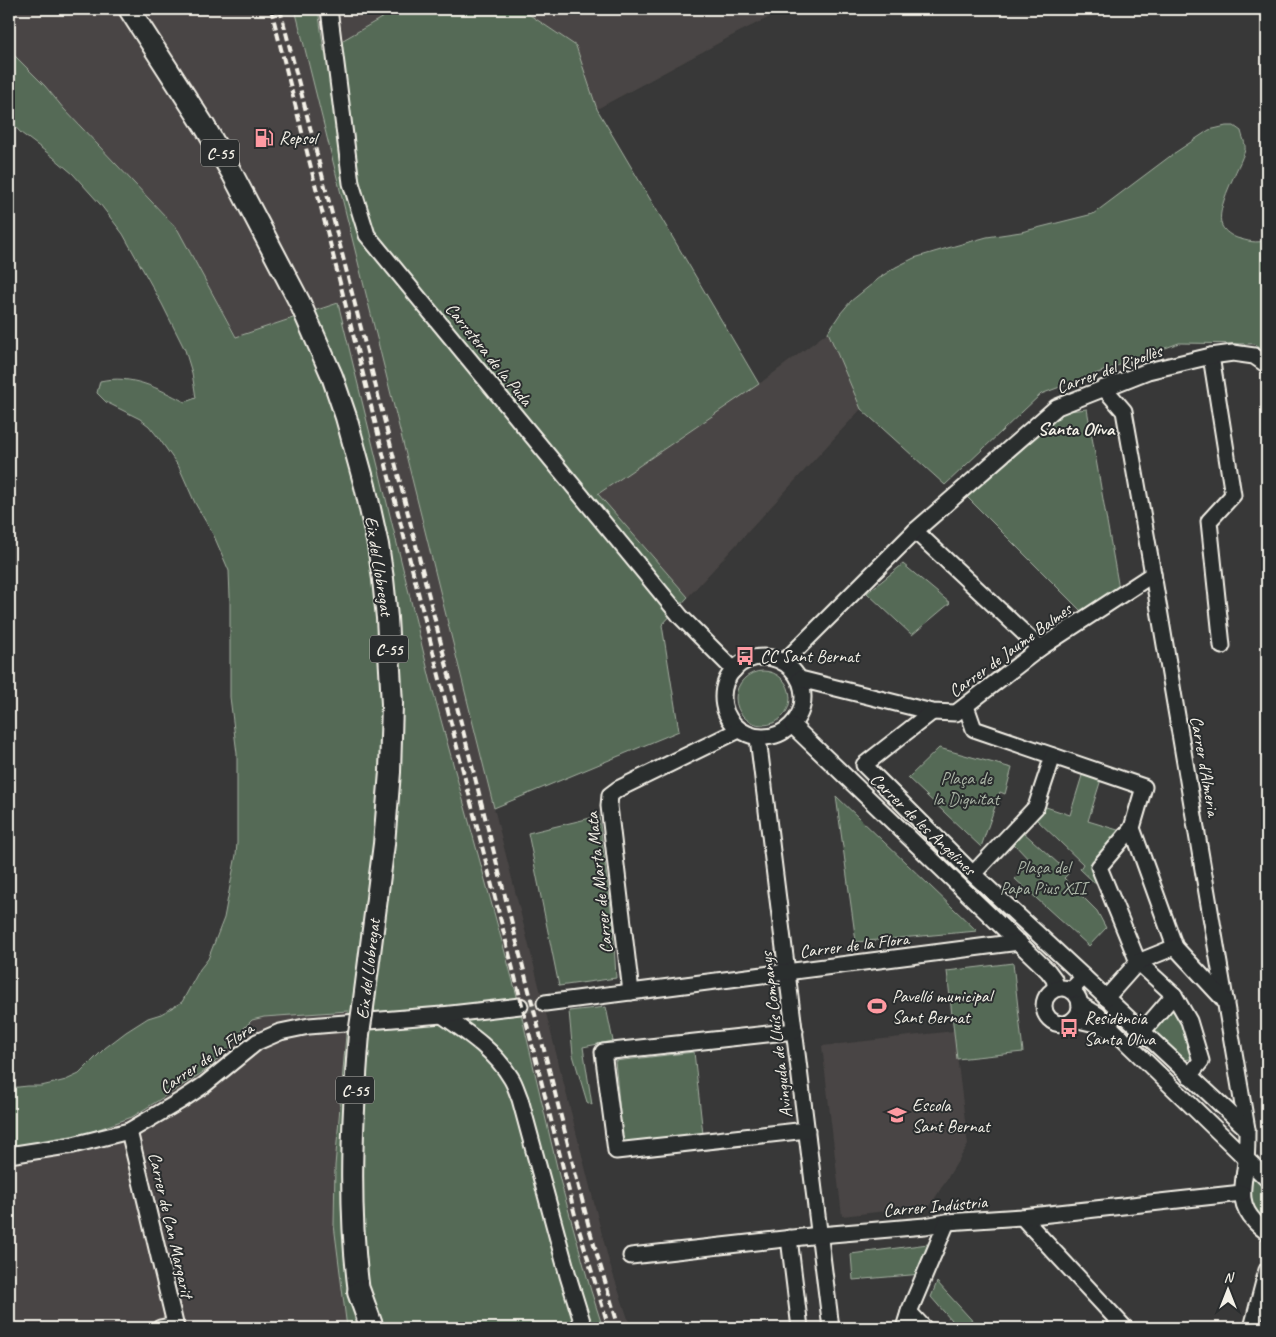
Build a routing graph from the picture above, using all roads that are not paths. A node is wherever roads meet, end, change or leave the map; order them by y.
1 (129, 9) edge
2 (329, 9) edge
3 (1211, 356) junction
4 (1267, 365) edge
5 (1104, 388) junction
6 (915, 531) junction
7 (1153, 574) junction
8 (1222, 646) dead end
9 (1040, 648) junction
10 (784, 662) junction
11 (734, 670) junction
12 (800, 679) junction
13 (966, 706) junction
14 (932, 712) junction
15 (792, 726) junction
16 (739, 730) junction
17 (758, 738) junction
18 (1053, 756) junction
19 (864, 765) joint
20 (1132, 828) junction
21 (973, 874) junction
22 (1019, 942) junction
23 (1175, 947) junction
24 (1138, 962) junction
25 (788, 972) junction
26 (1084, 977) junction
27 (1064, 989) junction
28 (631, 992) junction
29 (1174, 995) junction
30 (1106, 998) junction
31 (1226, 1002) junction
32 (545, 1003) tunnel mouth
33 (1080, 1004) junction
34 (520, 1006) tunnel mouth
35 (442, 1015) junction
36 (1074, 1019) junction
37 (794, 1031) junction
38 (1142, 1032) junction
39 (1117, 1033) junction
40 (1189, 1076) junction
41 (1247, 1129) junction
42 (807, 1130) junction
43 (129, 1131) junction
44 (9, 1155) edge
45 (1247, 1160) junction
46 (1267, 1179) edge
47 (1242, 1194) junction
48 (1022, 1217) junction
49 (947, 1222) junction
50 (1267, 1232) edge
51 (820, 1235) junction
52 (789, 1238) junction
53 (631, 1256) dead end
54 (1267, 1270) edge
55 (359, 1292) junction
56 (909, 1312) junction
57 (170, 1327) edge
58 (360, 1328) edge
59 (367, 1328) edge
60 (372, 1328) edge
61 (584, 1328) edge
62 (800, 1328) edge
63 (831, 1328) edge
64 (904, 1328) edge
65 (924, 1328) edge
66 (1125, 1328) edge
67 (1252, 1328) edge

1 - 55 main road, Eix del Llobregat / C-55, bridge
2 - 11 street, Carretera de la Puda
3 - 4 street, Carrer del Ripollès
3 - 5 street, Carrer del Ripollès
3 - 8 street
5 - 6 street, Carrer del Ripollès
5 - 7 street, Carrer d'Almeria
6 - 9 street
6 - 10 street, Carrer del Ripollès
7 - 9 street, Carrer de Jaume Balmes
7 - 31 street, Carrer d'Almeria
9 - 13 street, Carrer de Jaume Balmes
10 - 11 street
10 - 12 street
11 - 16 street
12 - 14 street
12 - 15 street
13 - 14 street, Carrer de Jaume Balmes
13 - 18 street
14 - 19 street, Carrer de Jaume Balmes
15 - 17 street
15 - 22 street, Carrer de les Angelines
16 - 17 street
16 - 28 street, Carrer de Marta Mata
17 - 25 street, Avinguda de Lluís Companys
18 - 20 street
18 - 21 street
19 - 21 street, Carrer de les Angelines
20 - 23 street
20 - 24 street
21 - 26 street, Carrer de les Angelines
22 - 25 street, Carrer de la Flora
22 - 27 street, Carrer de les Angelines
23 - 24 street
23 - 31 street
24 - 29 street
24 - 30 street
25 - 28 street, Carrer de la Flora
25 - 37 street, Avinguda de Lluís Companys
26 - 27 street
26 - 30 street, Carrer de les Angelines
27 - 33 street
27 - 36 street
28 - 32 street, Carrer de la Flora
29 - 38 street
29 - 40 street
30 - 38 street, Carrer de les Angelines
31 - 41 street, Carrer d'Almeria
33 - 36 street
33 - 39 street
34 - 35 street, Carrer de la Flora
35 - 43 street, Carrer de la Flora
35 - 61 street
36 - 39 street
37 - 42 street, Avinguda de Lluís Companys
37 - 42 street
38 - 40 street, Carrer de les Angelines
39 - 45 street
40 - 41 street, Carrer de les Angelines
41 - 45 street, Carrer d'Almeria
42 - 51 street, Avinguda de Lluís Companys
43 - 44 street, Carrer de la Flora
43 - 57 street, Carrer de Can Margarit
45 - 46 street
45 - 47 street, Carrer d'Almeria
47 - 48 street, Carrer Indústria
47 - 50 street
48 - 49 street, Carrer Indústria
48 - 66 street
49 - 51 street, Carrer Indústria
49 - 56 street
51 - 52 street, Carrer Indústria
51 - 63 street, Avinguda de Lluís Companys
52 - 53 street, Carrer Indústria
52 - 62 street
54 - 67 street
55 - 58 highway
55 - 59 highway, Eix del Llobregat / C-55
55 - 60 highway
56 - 64 street
56 - 65 street

